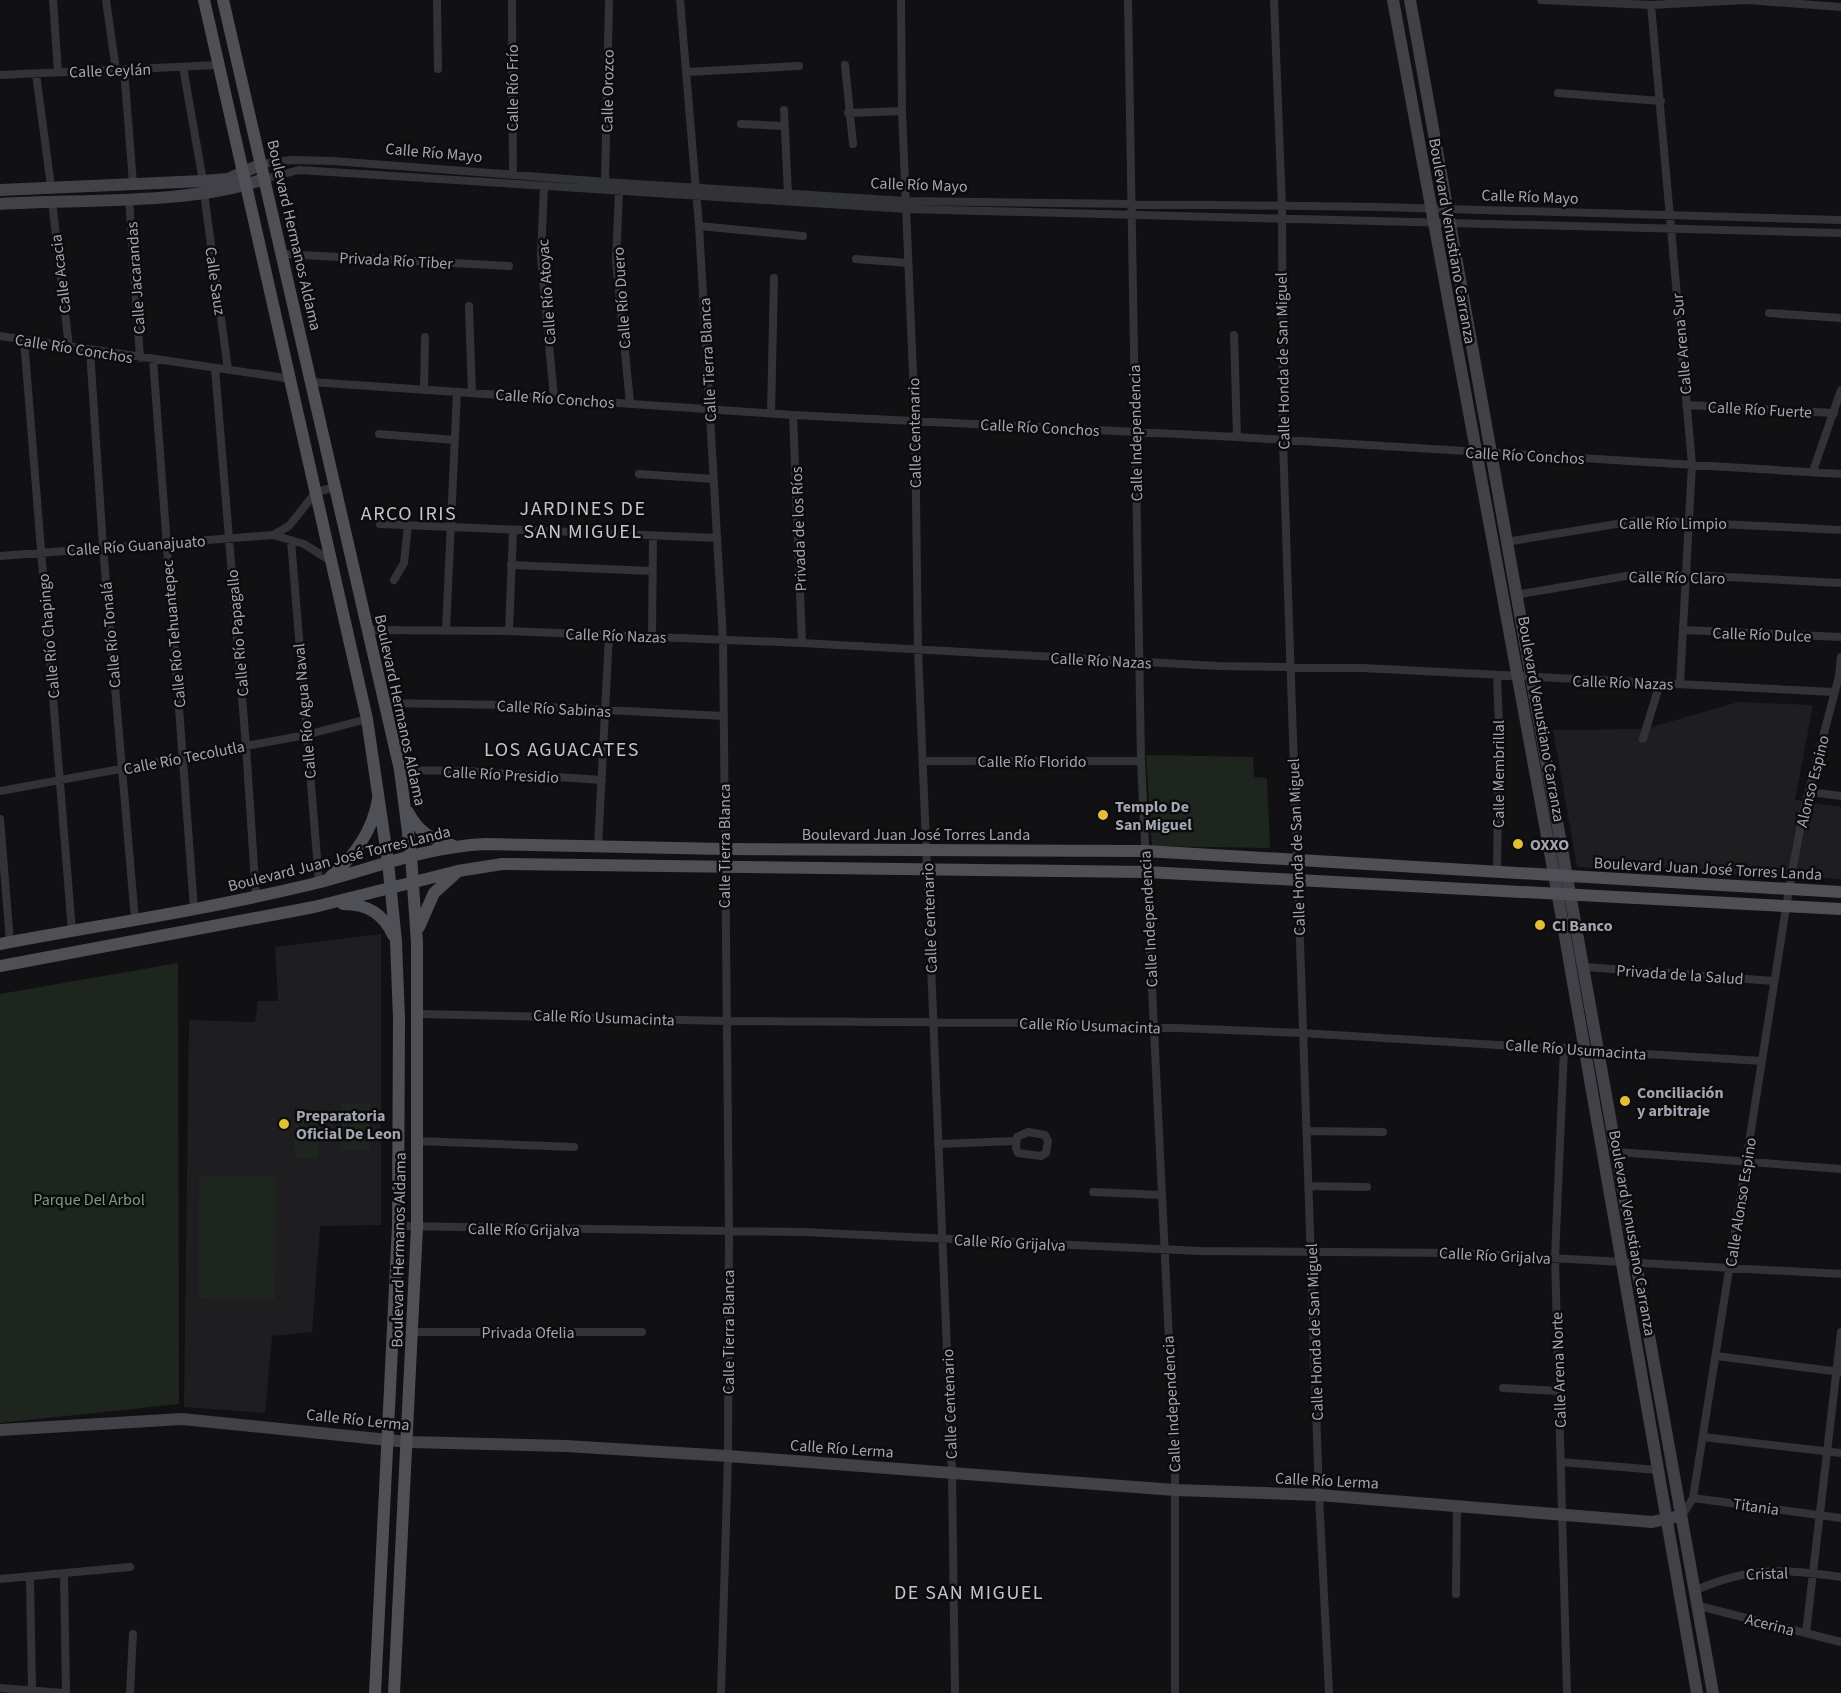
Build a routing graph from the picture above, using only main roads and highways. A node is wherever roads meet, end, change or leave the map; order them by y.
1 (204, 0) edge
2 (223, 0) edge
3 (1393, 0) edge
4 (1410, 0) edge
5 (262, 164) junction
6 (264, 178) junction
7 (247, 179) junction
8 (204, 187) junction
9 (0, 190) edge
10 (0, 204) edge
11 (380, 789) junction
12 (406, 809) junction
13 (459, 846) junction
14 (411, 856) junction
15 (388, 862) junction
16 (458, 871) junction
17 (1554, 875) junction
18 (1568, 876) junction
19 (323, 881) junction
20 (413, 882) junction
21 (391, 888) junction
22 (1841, 892) edge
23 (1558, 895) junction
24 (1571, 896) junction
25 (324, 904) junction
26 (1841, 909) edge
27 (396, 942) junction
28 (5, 943) edge
29 (417, 943) junction
30 (0, 966) edge
31 (0, 1430) edge
32 (389, 1439) junction
33 (408, 1442) junction
34 (1682, 1516) junction
35 (1667, 1519) junction
36 (1694, 1691) edge
37 (375, 1693) edge
38 (393, 1693) edge
39 (1713, 1693) edge

1 - 7 main road, Boulevard Hermanos Aldama
2 - 5 main road, Boulevard Hermanos Aldama
3 - 17 main road, Boulevard Venustiano Carranza
4 - 18 main road, Boulevard Venustiano Carranza
5 - 6 main road, Boulevard Hermanos Aldama
5 - 7 main road, Calle Río Mayo
6 - 7 main road, Calle Río Mayo
6 - 12 main road, Boulevard Hermanos Aldama
7 - 8 main road, Calle Río Mayo
7 - 11 main road, Boulevard Hermanos Aldama
8 - 9 main road, Calle Río Mayo
8 - 10 main road, Calle Río Mayo
11 - 15 main road, Boulevard Hermanos Aldama
11 - 19 main road
12 - 13 main road
12 - 14 main road, Boulevard Hermanos Aldama
13 - 14 main road, Boulevard Juan José Torres Landa
13 - 17 main road, Boulevard Juan José Torres Landa
14 - 15 main road, Boulevard Juan José Torres Landa
14 - 20 main road, Boulevard Hermanos Aldama
15 - 19 main road, Boulevard Juan José Torres Landa
15 - 21 main road, Boulevard Hermanos Aldama
16 - 20 main road, Boulevard Juan José Torres Landa
16 - 23 main road, Boulevard Juan José Torres Landa
16 - 29 main road
17 - 18 main road, Boulevard Juan José Torres Landa
17 - 23 main road, Boulevard Venustiano Carranza
18 - 22 main road, Boulevard Juan José Torres Landa
18 - 24 main road, Boulevard Venustiano Carranza
19 - 28 main road, Boulevard Juan José Torres Landa
20 - 21 main road, Boulevard Juan José Torres Landa
20 - 29 main road, Boulevard Hermanos Aldama
21 - 25 main road, Boulevard Juan José Torres Landa
21 - 27 main road, Boulevard Hermanos Aldama
23 - 24 main road, Boulevard Juan José Torres Landa
23 - 35 main road, Boulevard Venustiano Carranza
24 - 26 main road, Boulevard Juan José Torres Landa
24 - 34 main road, Boulevard Venustiano Carranza
25 - 27 main road
25 - 30 main road, Boulevard Juan José Torres Landa
27 - 32 main road, Boulevard Hermanos Aldama
29 - 33 main road, Boulevard Hermanos Aldama
31 - 32 main road, Calle Río Lerma
32 - 33 main road, Calle Río Lerma
32 - 37 main road, Boulevard Hermanos Aldama
33 - 35 main road, Calle Río Lerma
33 - 38 main road, Boulevard Hermanos Aldama
34 - 35 main road, Calle Río Lerma
34 - 39 main road, Boulevard Venustiano Carranza
35 - 36 main road, Boulevard Venustiano Carranza

